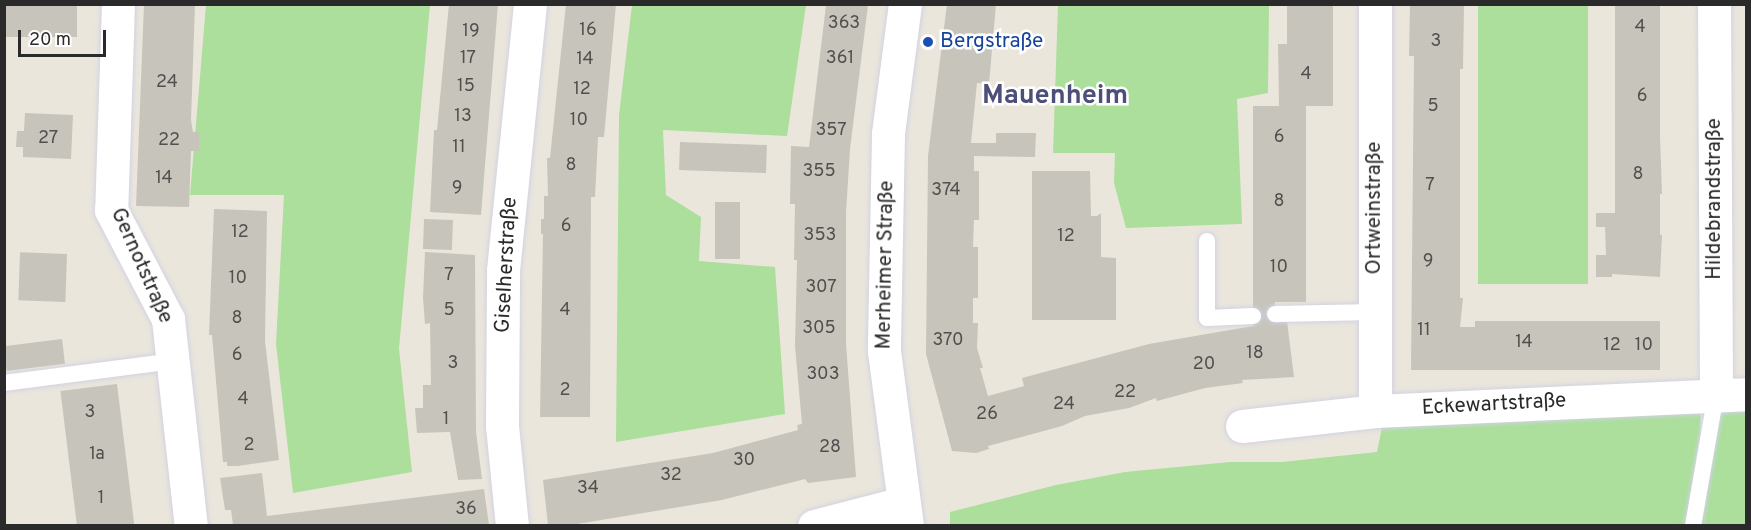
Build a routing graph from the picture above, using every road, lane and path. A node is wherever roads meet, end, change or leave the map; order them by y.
1 (118, 4) edge
2 (530, 4) edge
3 (904, 4) edge
4 (1375, 4) edge
5 (1714, 4) edge
6 (1207, 241) dead end
7 (1375, 312) junction
8 (1275, 314) dead end
9 (1253, 316) dead end
10 (173, 361) junction
11 (4, 383) edge
12 (1731, 394) edge
13 (1375, 411) junction
14 (1242, 426) dead end
15 (905, 514) edge
16 (191, 525) edge
17 (512, 525) edge
18 (814, 525) edge
19 (1693, 525) edge

1 - 10 street, Gernotstraße
2 - 17 street, Giselherstraße
3 - 15 street, Merheimer Straße
4 - 7 street, Ortweinstraße
5 - 12 street, Hildebrandstraße
6 - 9 lane
7 - 8 lane
7 - 13 street, Ortweinstraße
10 - 11 lane
10 - 16 street, Gernotstraße
12 - 13 street, Eckewartstraße
12 - 19 lane
13 - 14 street, Eckewartstraße
15 - 18 street

